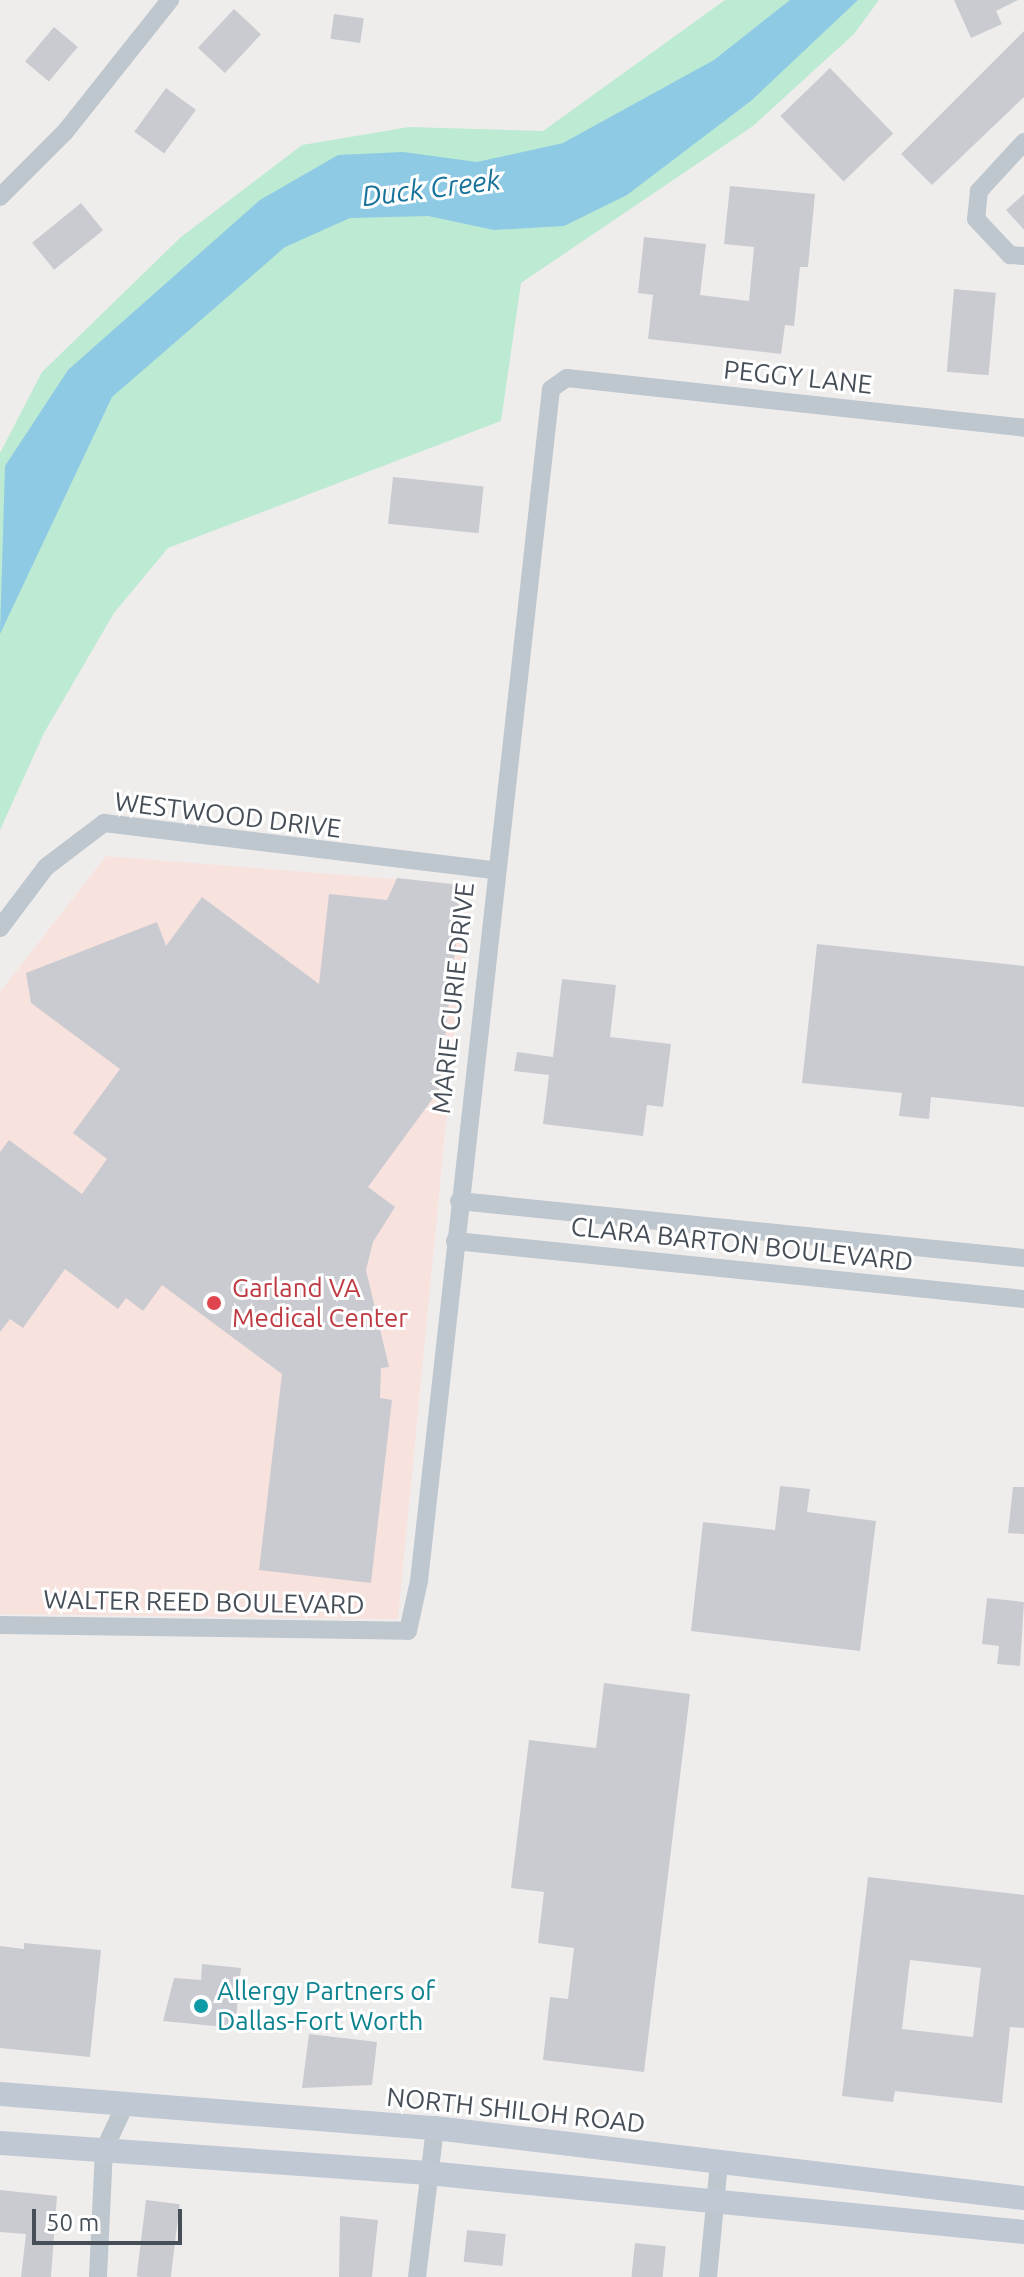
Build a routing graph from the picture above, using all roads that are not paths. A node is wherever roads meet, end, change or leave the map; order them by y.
1 (170, 0) edge
2 (1024, 142) edge
3 (0, 197) edge
4 (1024, 256) edge
5 (567, 378) joint
6 (1024, 428) edge
7 (493, 870) junction
8 (0, 928) edge
9 (459, 1201) junction
10 (455, 1241) junction
11 (1024, 1258) edge
12 (1024, 1299) edge
13 (0, 1625) edge
14 (408, 1631) joint
15 (0, 2094) edge
16 (125, 2105) junction
17 (435, 2128) junction
18 (0, 2143) edge
19 (104, 2150) junction
20 (719, 2162) junction
21 (428, 2173) junction
22 (715, 2198) junction
23 (1024, 2198) edge
24 (1024, 2232) edge
25 (98, 2277) edge
26 (417, 2277) edge
27 (708, 2277) edge

1 - 3 street
2 - 4 street
5 - 6 street, PEGGY LANE
5 - 7 street, MARIE CURIE DRIVE
7 - 8 street, WESTWOOD DRIVE
7 - 9 street, MARIE CURIE DRIVE
9 - 10 street, MARIE CURIE DRIVE
9 - 11 street, CLARA BARTON BOULEVARD
10 - 12 street, CLARA BARTON BOULEVARD
10 - 14 street, MARIE CURIE DRIVE
13 - 14 street, WALTER REED BOULEVARD
15 - 16 main road, NORTH SHILOH ROAD
16 - 17 main road, NORTH SHILOH ROAD
16 - 19 street
17 - 20 main road, NORTH SHILOH ROAD
17 - 21 street
18 - 19 main road
19 - 21 main road
19 - 25 street
20 - 22 street
20 - 23 main road, NORTH SHILOH ROAD
21 - 22 main road
21 - 26 street
22 - 24 main road
22 - 27 street

